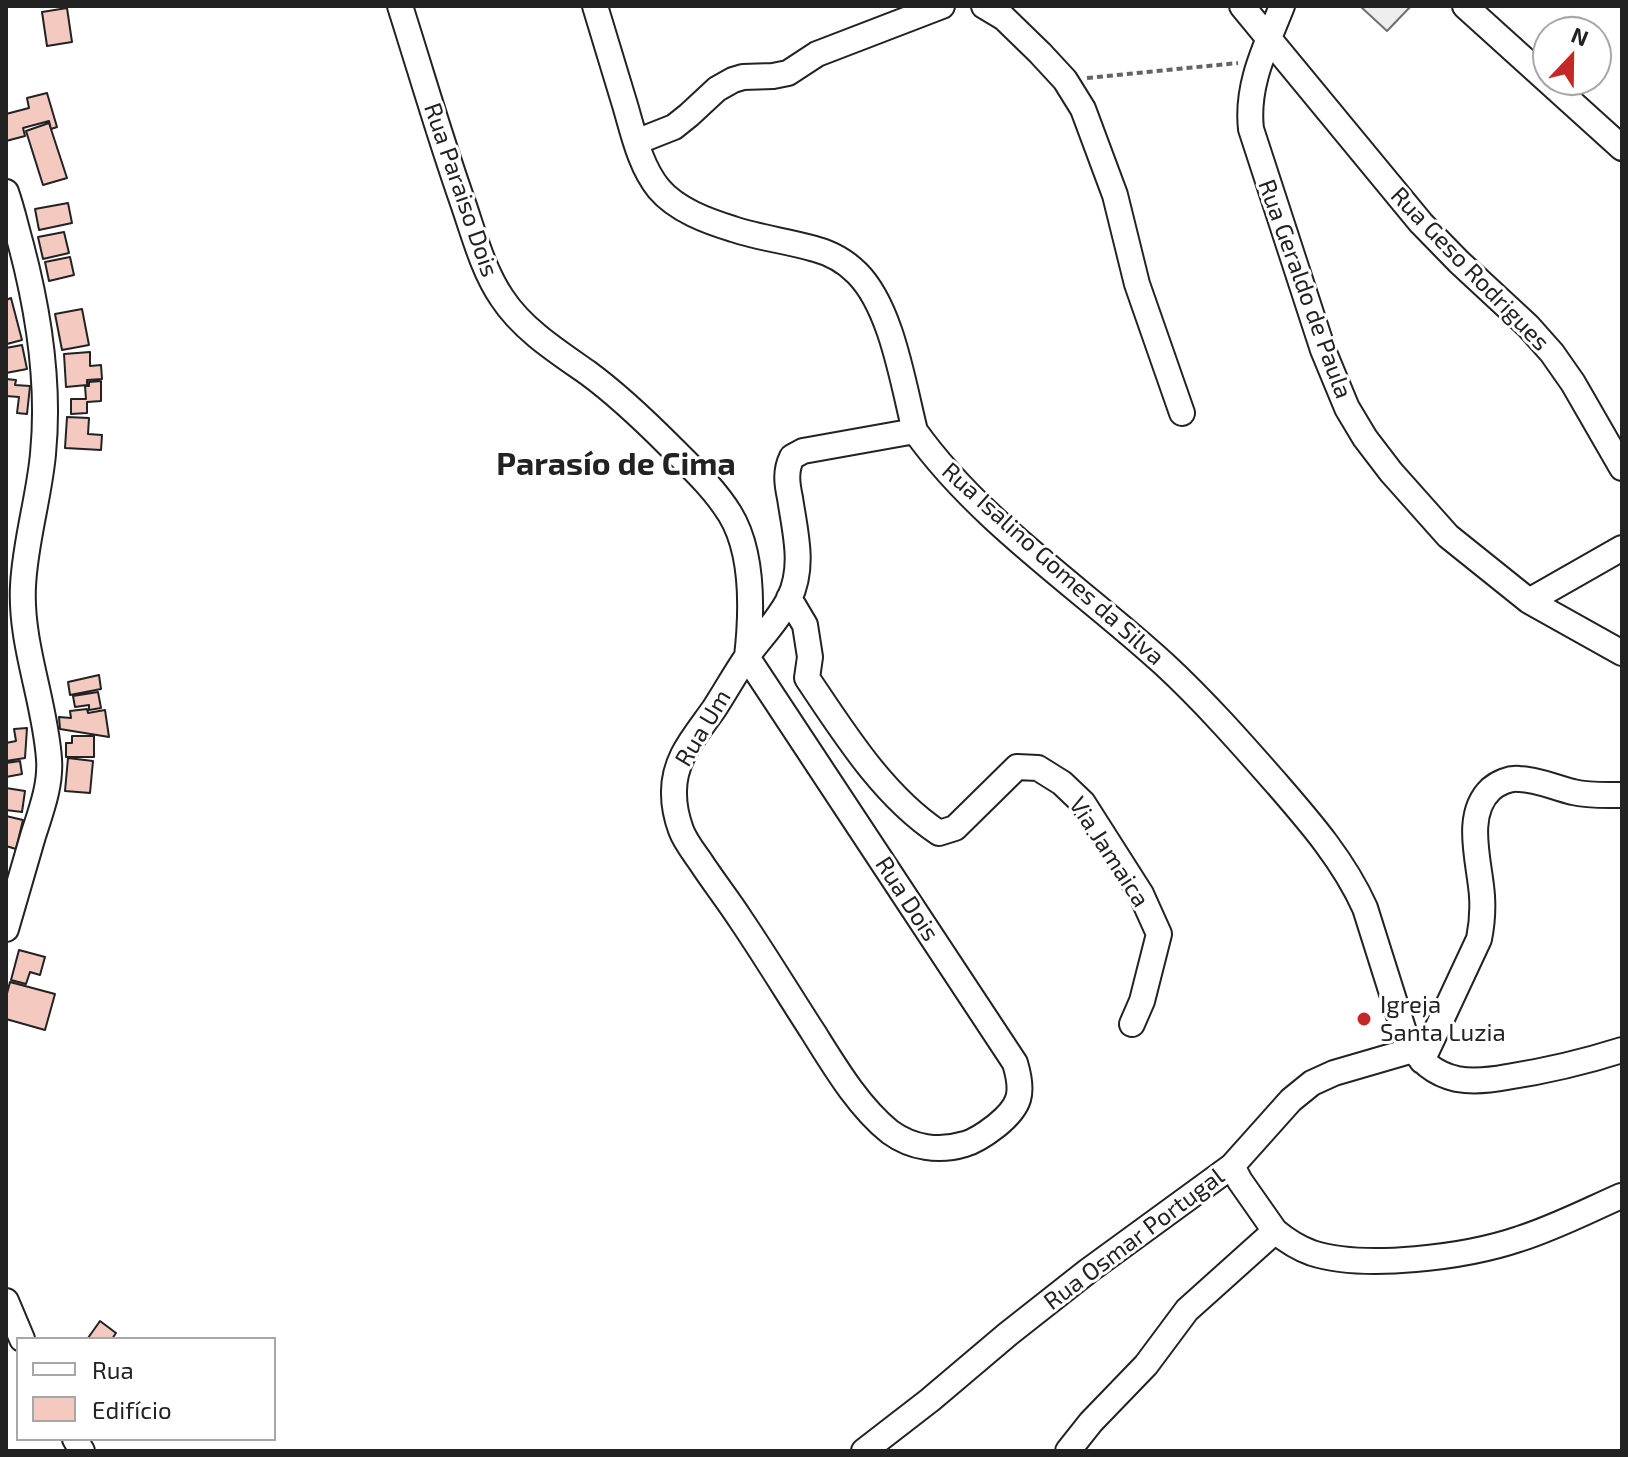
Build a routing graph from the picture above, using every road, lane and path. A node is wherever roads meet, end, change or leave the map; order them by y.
1 (400, 6) edge
2 (595, 6) edge
3 (942, 6) edge
4 (984, 6) edge
5 (1242, 6) edge
6 (1282, 6) edge
7 (1465, 6) edge
8 (1270, 38) junction
9 (1259, 61) junction
10 (1065, 80) junction
11 (636, 142) junction
12 (1622, 148) edge
13 (6, 192) edge
14 (1182, 413) dead end
15 (915, 431) junction
16 (1622, 468) edge
17 (1622, 548) edge
18 (789, 598) junction
19 (1529, 601) junction
20 (1622, 653) edge
21 (747, 657) junction
22 (1622, 795) edge
23 (6, 929) edge
24 (1132, 1024) dead end
25 (1622, 1050) edge
26 (1418, 1056) junction
27 (978, 1138) joint
28 (1232, 1166) junction
29 (1621, 1196) edge
30 (1275, 1231) junction
31 (6, 1301) edge
32 (21, 1337) edge
33 (864, 1451) edge
34 (1068, 1451) edge

1 - 21 street, Rua Paraiso Dois
2 - 11 street, Rua Isalino Gomes da Silva
3 - 11 street
4 - 10 street
5 - 8 street, Rua Geso Rodrigues
6 - 8 street, Rua Geraldo de Paula
7 - 12 street
8 - 9 street, Rua Geraldo de Paula
8 - 16 street, Rua Geso Rodrigues
9 - 10 path
9 - 19 street, Rua Geraldo de Paula
10 - 14 street
11 - 15 street, Rua Isalino Gomes da Silva
13 - 23 street
15 - 18 street, Rua Um
15 - 26 street, Rua Isalino Gomes da Silva
17 - 19 street
18 - 21 street, Rua Um
18 - 24 street, Via Jamaica
19 - 20 street, Rua Geraldo de Paula
21 - 27 street, Rua Dois
21 - 27 street, Rua Um
22 - 26 street
25 - 26 street
26 - 28 street, Rua Osmar Portugal
28 - 30 street
28 - 33 street, Rua Osmar Portugal
29 - 30 street
30 - 34 street
31 - 32 street

